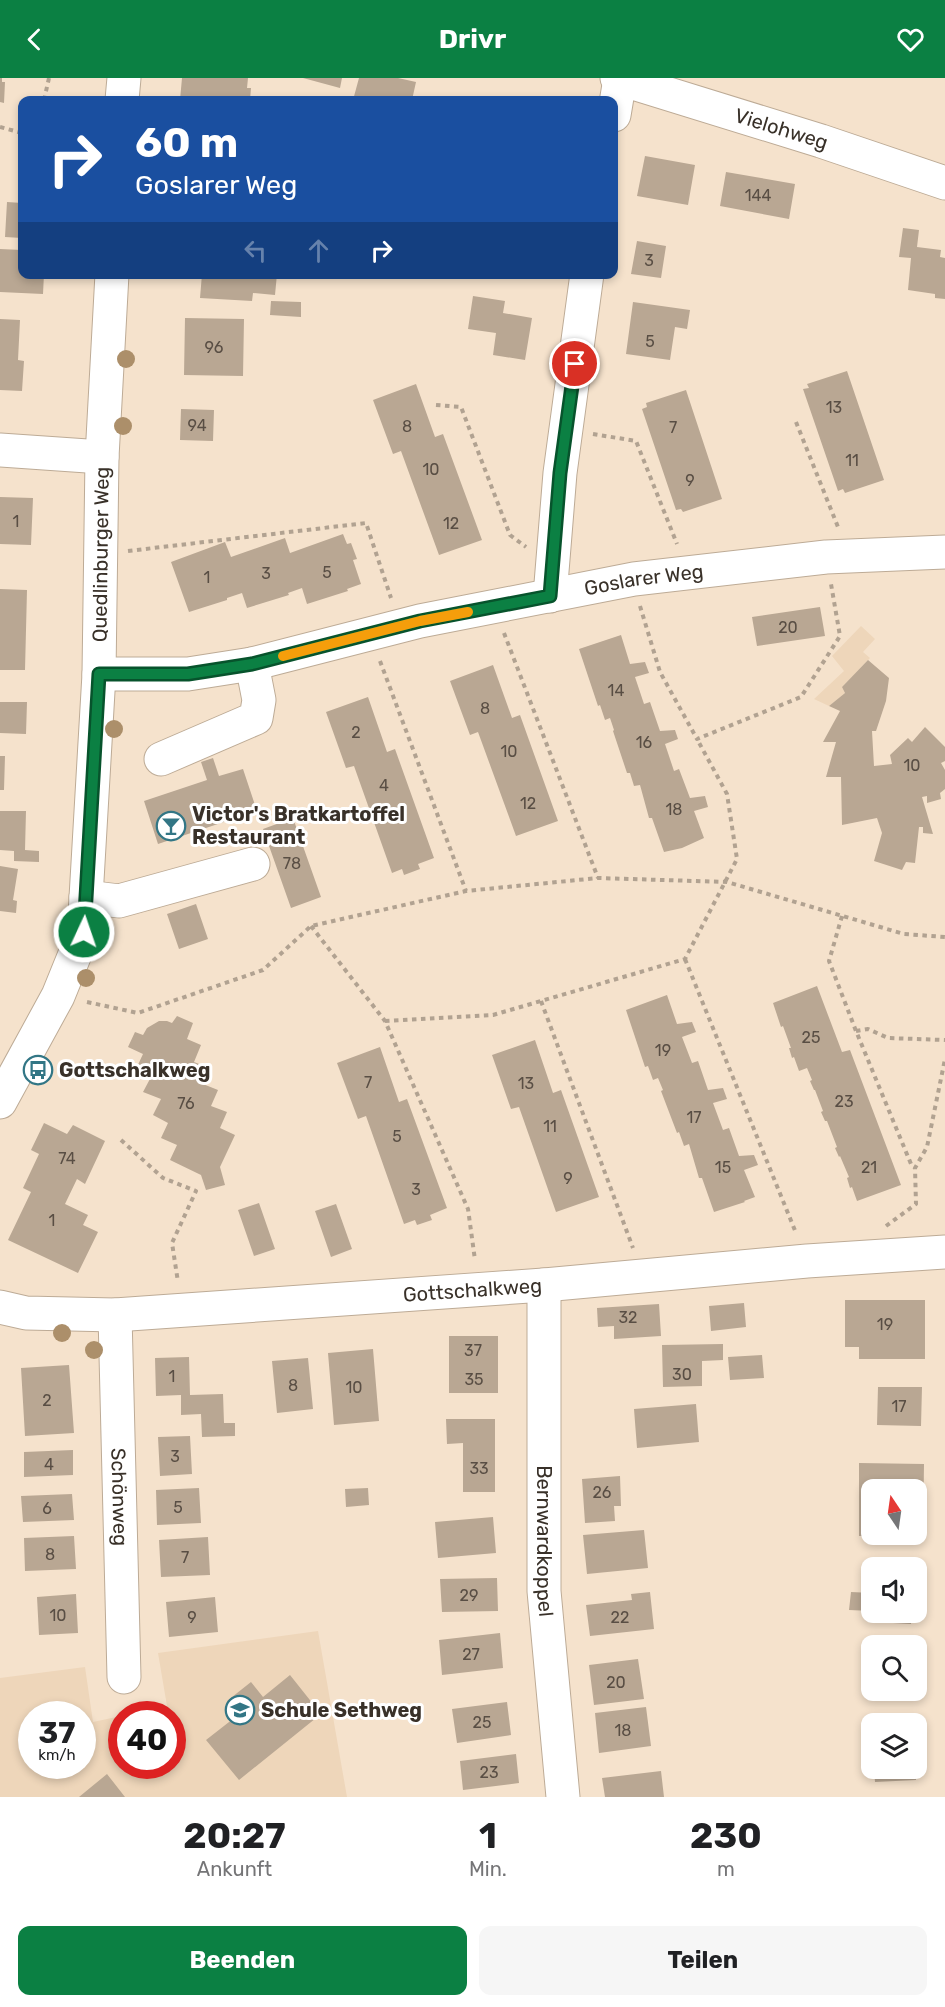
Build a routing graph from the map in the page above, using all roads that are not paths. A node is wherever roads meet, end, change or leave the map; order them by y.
1 (124, 78) edge
2 (618, 79) edge
3 (122, 96) edge
4 (616, 96) edge
5 (945, 183) edge
6 (112, 279) edge
7 (586, 279) edge
8 (0, 450) edge
9 (102, 457) junction
10 (945, 552) edge
11 (551, 581) junction
12 (252, 664) junction
13 (99, 674) junction
14 (161, 759) dead end
15 (253, 864) dead end
16 (86, 897) junction
17 (0, 1102) edge
18 (945, 1252) edge
19 (544, 1285) junction
20 (0, 1306) edge
21 (115, 1315) junction
22 (123, 1677) dead end
23 (563, 1797) edge

1 - 3 street
2 - 4 street
2 - 5 street, Vielohweg
6 - 9 street, Quedlinburger Weg
7 - 11 street
8 - 9 street
9 - 13 street, Quedlinburger Weg
10 - 11 street, Goslarer Weg
11 - 12 street, Goslarer Weg
12 - 13 street, Goslarer Weg
12 - 14 street
13 - 16 street, Quedlinburger Weg
15 - 16 street
16 - 17 street, Quedlinburger Weg
18 - 19 street, Gottschalkweg
19 - 21 street, Gottschalkweg
19 - 23 street, Bernwardkoppel
20 - 21 street, Gottschalkweg
21 - 22 street, Schönweg

